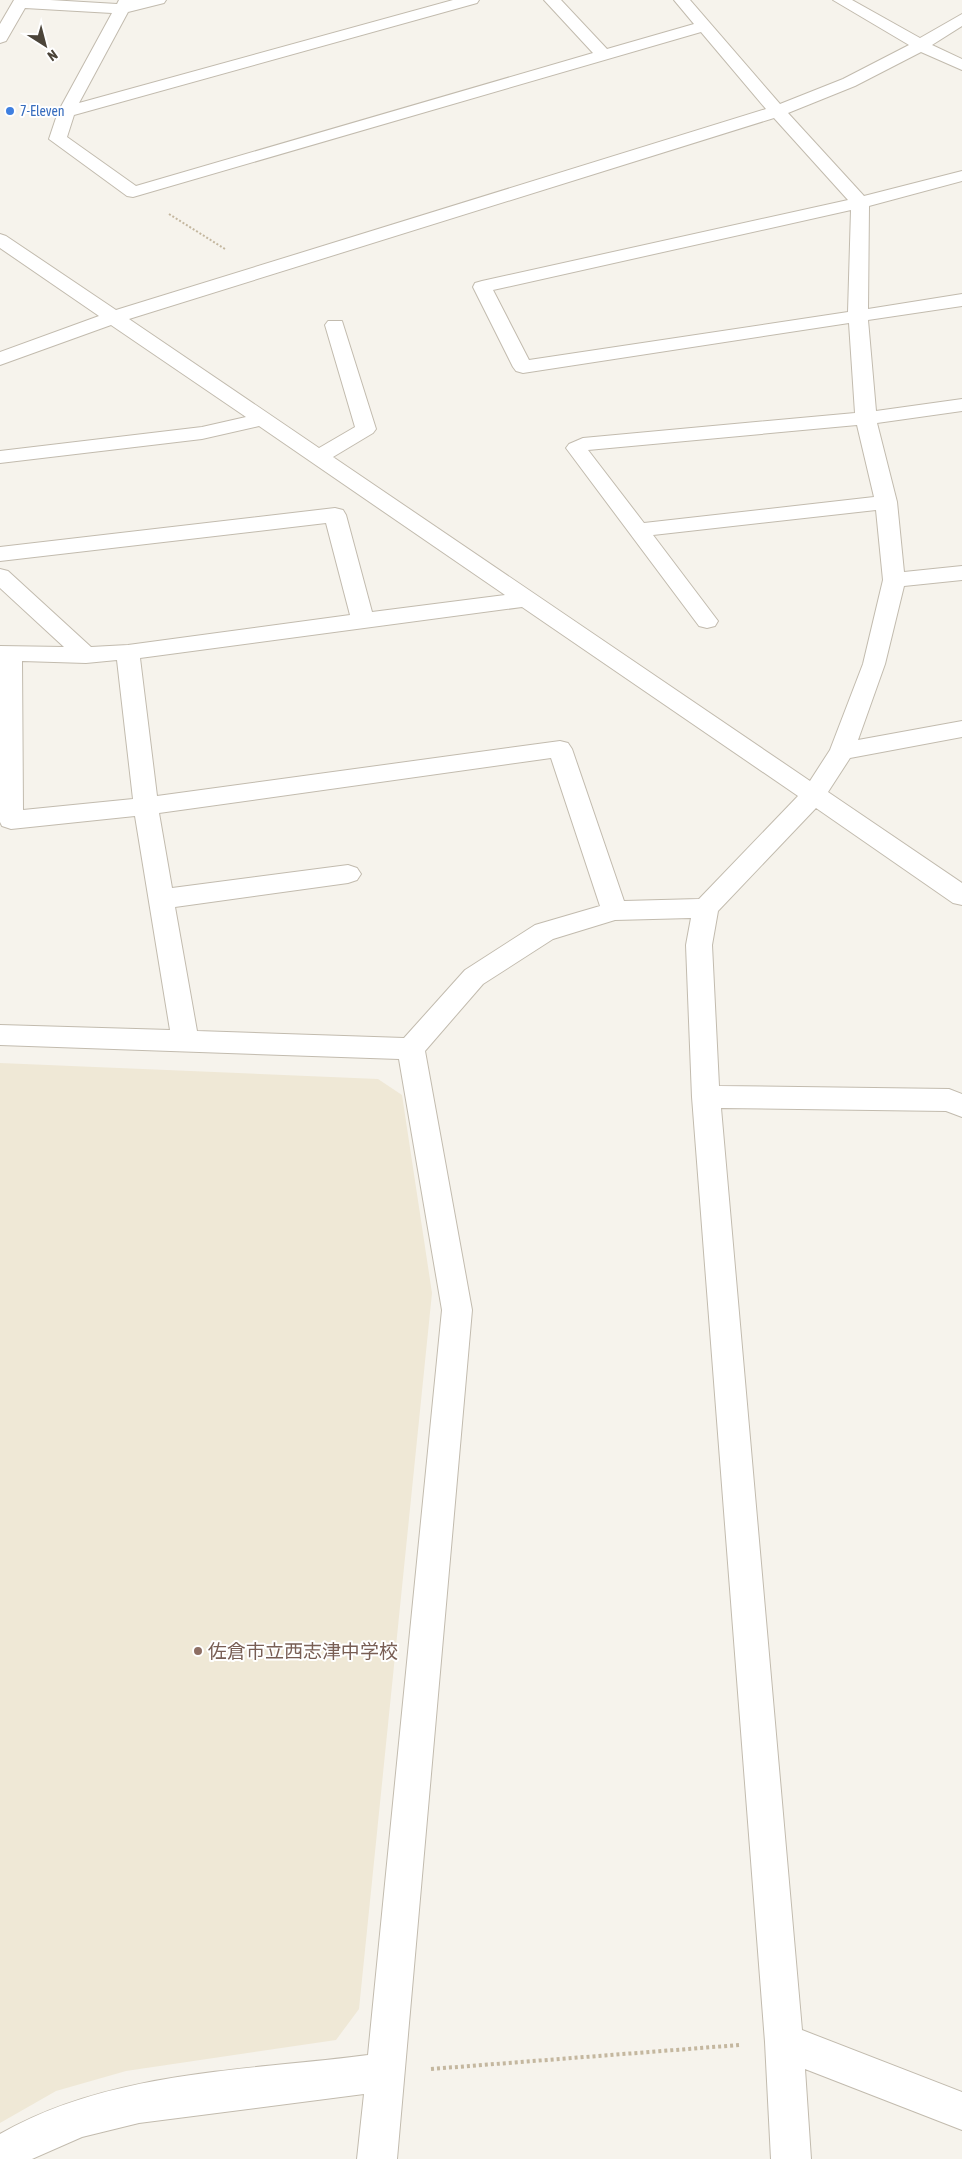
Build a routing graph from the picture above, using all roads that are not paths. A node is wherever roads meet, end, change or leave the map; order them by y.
1 (158, 0) edge
2 (471, 0) edge
3 (552, 0) edge
4 (682, 0) edge
5 (841, 0) edge
6 (20, 4) edge
7 (125, 4) edge
8 (0, 7) edge
9 (962, 19) edge
10 (704, 26) junction
11 (0, 38) edge
12 (922, 46) junction
13 (603, 54) junction
14 (962, 65) edge
15 (777, 111) junction
16 (66, 112) junction
17 (962, 176) edge
18 (860, 203) junction
19 (0, 240) edge
20 (962, 300) edge
21 (858, 315) junction
22 (114, 317) junction
23 (334, 325) dead end
24 (0, 359) edge
25 (962, 405) edge
26 (866, 418) junction
27 (263, 419) junction
28 (0, 457) edge
29 (317, 458) junction
30 (886, 502) junction
31 (637, 530) junction
32 (0, 554) edge
33 (962, 573) edge
34 (0, 576) edge
35 (894, 580) junction
36 (527, 599) junction
37 (706, 621) dead end
38 (363, 622) junction
39 (128, 652) junction
40 (5, 653) edge
41 (86, 655) junction
42 (962, 730) edge
43 (842, 751) junction
44 (813, 796) junction
45 (146, 806) junction
46 (348, 874) dead end
47 (962, 896) edge
48 (163, 899) junction
49 (706, 908) junction
50 (614, 911) junction
51 (0, 1035) edge
52 (185, 1042) junction
53 (411, 1048) junction
54 (706, 1097) junction
55 (962, 1106) edge
56 (784, 2042) junction
57 (384, 2072) junction
58 (962, 2111) edge
59 (0, 2156) edge
60 (377, 2159) edge
61 (791, 2159) edge

1 - 7 street
2 - 16 street
3 - 13 street
4 - 10 street
5 - 12 street
6 - 7 street
6 - 8 street
6 - 11 street
7 - 16 street
9 - 12 street
10 - 13 street
10 - 15 street
12 - 14 street
12 - 15 street
13 - 16 street
15 - 18 street
15 - 22 street
17 - 18 street
18 - 21 street
18 - 21 street
19 - 22 street
20 - 21 street
21 - 26 street
22 - 24 street
22 - 27 street
23 - 29 street
25 - 26 street
26 - 30 street
26 - 31 street
27 - 28 street
27 - 29 street
29 - 36 street
30 - 31 street
30 - 35 street
31 - 37 street
32 - 38 street
33 - 35 street
34 - 41 street
35 - 43 street
36 - 38 street
36 - 44 street
38 - 39 street
39 - 41 street
39 - 45 street
40 - 41 street
40 - 45 street
42 - 43 street
43 - 44 street
44 - 47 street
44 - 49 street
45 - 48 street
45 - 50 street
46 - 48 street
48 - 52 street
49 - 50 street
49 - 54 street
50 - 53 street
51 - 52 street
52 - 53 street
53 - 57 street
54 - 55 street
54 - 56 street
56 - 58 street
56 - 61 street
57 - 59 street
57 - 60 street

